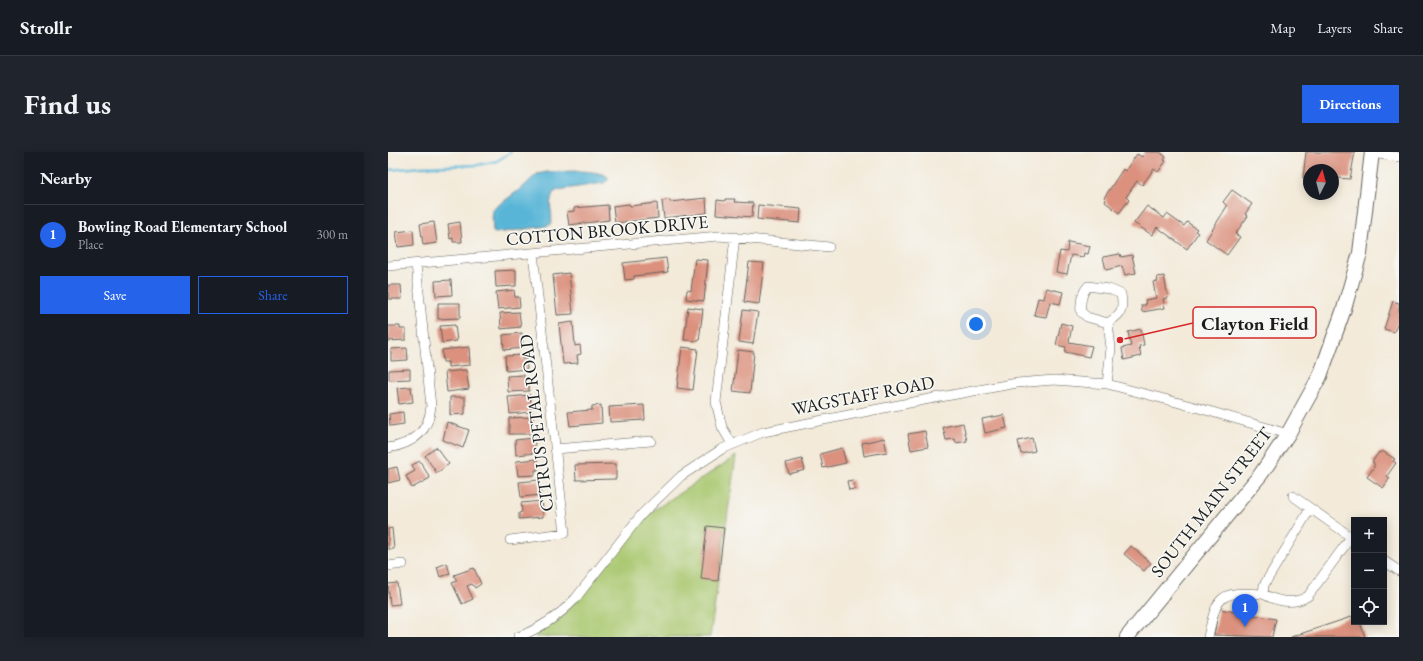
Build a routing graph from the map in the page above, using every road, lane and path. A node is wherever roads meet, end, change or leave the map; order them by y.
1 (1372, 152) edge
2 (1399, 157) edge
3 (735, 237) junction
4 (829, 247) dead end
5 (533, 253) junction
6 (416, 264) junction
7 (388, 266) edge
8 (1108, 323) junction
9 (1107, 384) junction
10 (1288, 434) junction
11 (651, 441) dead end
12 (732, 444) junction
13 (388, 448) edge
14 (555, 449) junction
15 (1293, 496) dead end
16 (1310, 509) junction
17 (1351, 537) edge
18 (510, 540) dead end
19 (1351, 541) edge
20 (1387, 563) edge
21 (403, 564) dead end
22 (388, 566) edge
23 (1399, 571) edge
24 (1263, 594) junction
25 (518, 637) edge
26 (1127, 637) edge
27 (1208, 637) edge

1 - 2 street
1 - 10 highway, SOUTH MAIN STREET
3 - 4 street, COTTON BROOK DRIVE
3 - 5 street, COTTON BROOK DRIVE
3 - 12 street
5 - 6 street, COTTON BROOK DRIVE
5 - 14 street, CITRUS PETAL ROAD
6 - 7 street, COTTON BROOK DRIVE
6 - 13 street
8 - 8 street
8 - 9 street
9 - 10 street, WAGSTAFF ROAD
9 - 12 street, WAGSTAFF ROAD
10 - 26 highway, SOUTH MAIN STREET
11 - 14 street
12 - 25 street, WAGSTAFF ROAD
14 - 18 street, CITRUS PETAL ROAD
15 - 16 street
16 - 17 street
16 - 24 street
19 - 24 street
20 - 23 street
21 - 22 street
24 - 27 street

